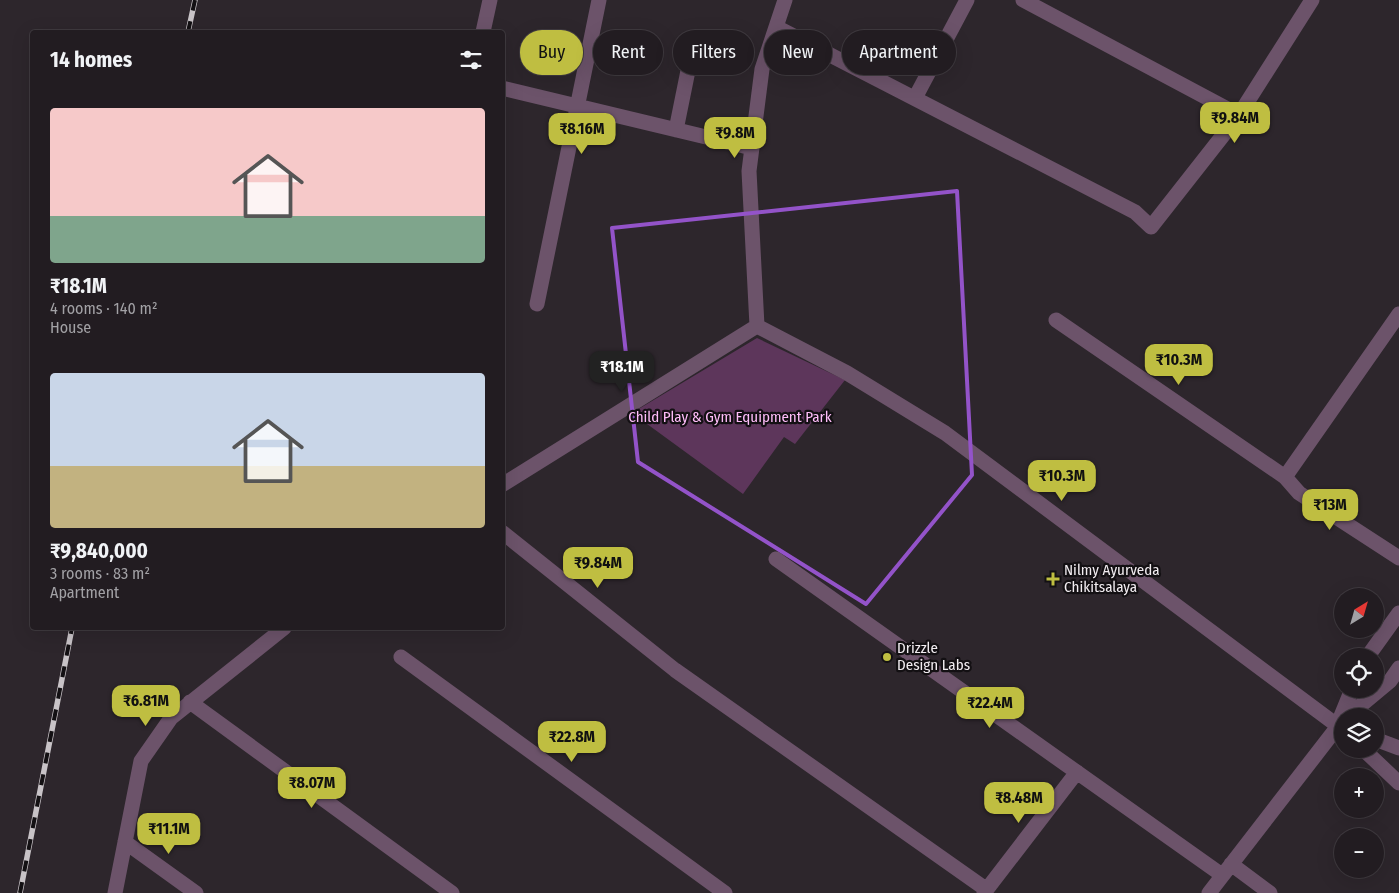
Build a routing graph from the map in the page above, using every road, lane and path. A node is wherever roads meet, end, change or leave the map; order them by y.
1 (490, 0) edge
2 (599, 0) edge
3 (785, 0) edge
4 (967, 0) edge
5 (1024, 0) edge
6 (1310, 1) edge
7 (776, 26) junction
8 (484, 30) edge
9 (686, 75) edge
10 (505, 89) edge
11 (915, 98) junction
12 (577, 106) junction
13 (1239, 115) junction
14 (676, 130) junction
15 (752, 148) junction
16 (537, 304) dead end
17 (1399, 314) edge
18 (1056, 320) dead end
19 (757, 326) junction
20 (1285, 477) junction
21 (505, 483) edge
22 (505, 534) edge
23 (1399, 558) edge
24 (776, 559) dead end
25 (1399, 613) edge
26 (281, 630) edge
27 (1374, 648) edge
28 (401, 657) dead end
29 (1399, 668) edge
30 (190, 702) junction
31 (1360, 708) edge
32 (1334, 717) edge
33 (1334, 735) edge
34 (1384, 742) edge
35 (1399, 748) edge
36 (1373, 758) edge
37 (1077, 772) junction
38 (1399, 783) edge
39 (125, 842) junction
40 (1227, 869) junction
41 (986, 892) edge
42 (115, 893) edge
43 (196, 893) edge
44 (452, 893) edge
45 (725, 893) edge
46 (1209, 893) edge
47 (1270, 893) edge

1 - 8 street
2 - 12 street
3 - 7 street
4 - 11 street
5 - 13 street
6 - 13 street
7 - 11 street
7 - 15 street
9 - 14 street
10 - 12 street
11 - 13 street
12 - 14 street
12 - 16 street
14 - 15 street
15 - 19 street
17 - 20 street
18 - 20 street
19 - 21 street
19 - 32 street
20 - 23 street
22 - 41 street
24 - 37 street
25 - 27 street
26 - 30 street
28 - 45 street
29 - 31 street
30 - 39 street
30 - 44 street
33 - 40 street
34 - 35 street
36 - 38 street
37 - 40 street
37 - 41 street
39 - 42 street
39 - 43 street
40 - 46 street
40 - 47 street

